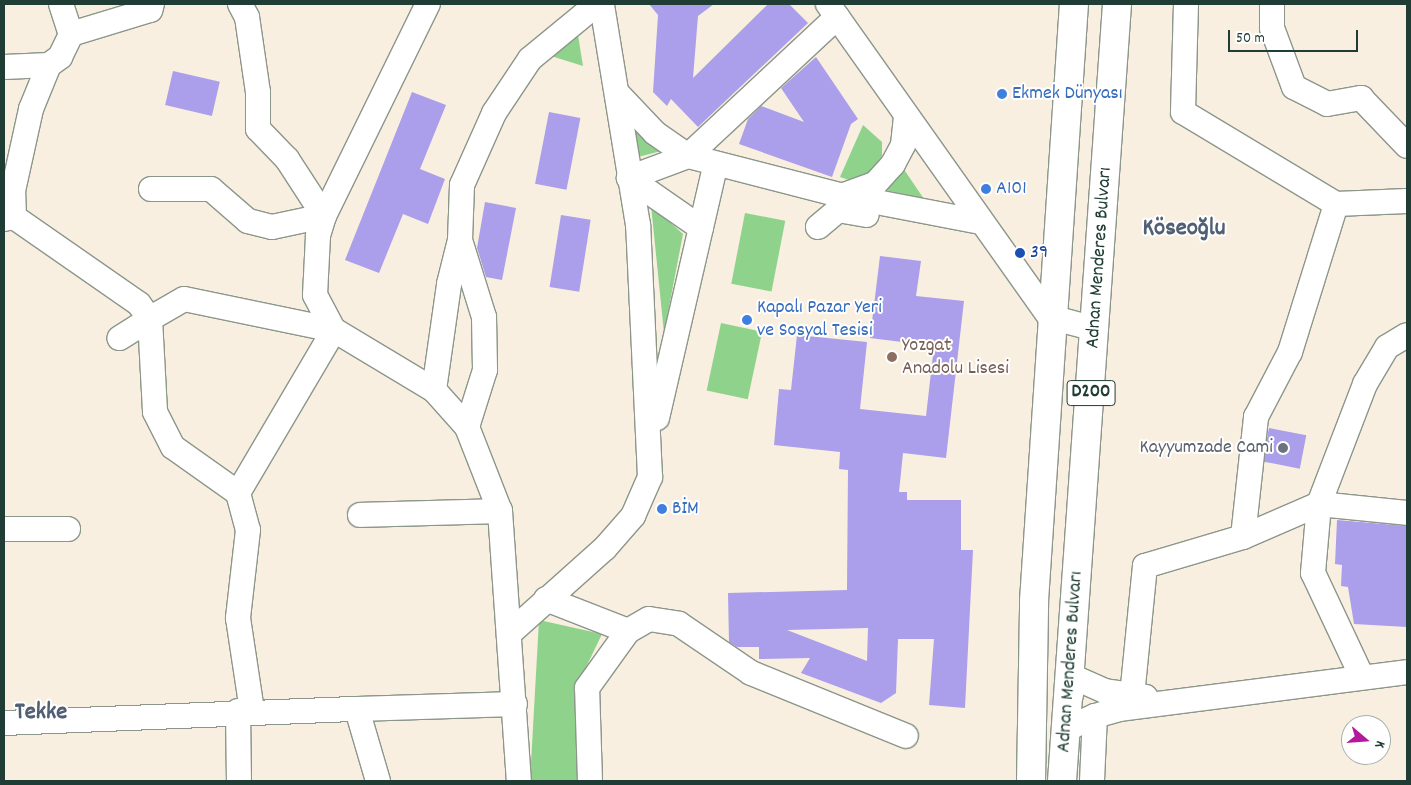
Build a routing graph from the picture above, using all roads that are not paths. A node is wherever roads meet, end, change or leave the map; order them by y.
1 (61, 4) edge
2 (152, 4) edge
3 (240, 4) edge
4 (428, 4) edge
5 (597, 4) edge
6 (602, 4) edge
7 (1074, 4) edge
8 (1117, 4) edge
9 (1186, 4) edge
10 (1272, 4) edge
11 (833, 11) edge
12 (72, 34) junction
13 (49, 65) junction
14 (4, 67) edge
15 (618, 95) junction
16 (906, 116) junction
17 (1407, 146) edge
18 (688, 156) junction
19 (715, 166) junction
20 (629, 178) junction
21 (151, 189) dead end
22 (840, 195) junction
23 (1407, 201) edge
24 (1336, 204) junction
25 (939, 214) junction
26 (324, 216) junction
27 (9, 218) edge
28 (980, 222) junction
29 (818, 227) dead end
30 (701, 228) junction
31 (460, 240) junction
32 (1050, 317) junction
33 (150, 319) junction
34 (334, 330) junction
35 (1095, 330) junction
36 (1407, 335) edge
37 (120, 338) dead end
38 (434, 390) junction
39 (467, 427) junction
40 (650, 449) junction
41 (238, 493) junction
42 (1319, 504) junction
43 (500, 511) junction
44 (1407, 513) edge
45 (360, 515) dead end
46 (4, 529) edge
47 (68, 529) dead end
48 (1243, 537) junction
49 (546, 598) junction
50 (1034, 601) junction
51 (628, 630) junction
52 (511, 632) junction
53 (1407, 672) edge
54 (1071, 676) junction
55 (1362, 677) junction
56 (1132, 696) junction
57 (1199, 699) junction
58 (516, 704) junction
59 (357, 709) junction
60 (245, 711) junction
61 (1094, 716) junction
62 (4, 723) edge
63 (1068, 731) junction
64 (906, 736) dead end
65 (239, 781) edge
66 (378, 781) edge
67 (519, 781) edge
68 (590, 781) edge
69 (1026, 781) edge
70 (1031, 781) edge
71 (1062, 781) edge
72 (1070, 781) edge
73 (1092, 781) edge

1 - 12 street
2 - 12 street
3 - 26 street
4 - 26 street
5 - 31 street
6 - 15 street
7 - 32 highway, Adnan Menderes Bulvarı / D200
8 - 35 highway, Adnan Menderes Bulvarı / D200
9 - 24 street
10 - 17 street
11 - 16 street
11 - 18 street
12 - 13 street
13 - 14 street
13 - 27 street
15 - 18 street
15 - 20 street
16 - 22 street
16 - 28 street
18 - 19 street
18 - 20 street
19 - 22 street
19 - 30 street
20 - 30 street
20 - 40 street
21 - 26 street
22 - 25 street
23 - 24 street
24 - 48 street
25 - 28 street
25 - 29 street
26 - 34 street
27 - 33 street
28 - 32 street
30 - 40 street
31 - 38 street
31 - 39 street
32 - 35 street
32 - 50 highway, Adnan Menderes Bulvarı / D200
33 - 34 street
33 - 37 street
33 - 41 street
34 - 38 street
34 - 41 street
35 - 54 highway, Adnan Menderes Bulvarı / D200
36 - 42 street
38 - 39 street
39 - 43 street
40 - 49 street
41 - 60 street
42 - 44 street
42 - 48 street
42 - 55 street
43 - 45 street
43 - 52 street
46 - 47 street
48 - 56 street
49 - 51 street
49 - 52 street
50 - 69 street
50 - 70 highway, Adnan Menderes Bulvarı / D200
51 - 64 street
51 - 68 street
52 - 58 street
53 - 55 street
54 - 56 street
54 - 63 highway, Adnan Menderes Bulvarı / D200
55 - 57 street
56 - 57 street
57 - 61 street
58 - 59 street
58 - 67 street
59 - 60 street
59 - 66 street
60 - 62 street
60 - 65 street
61 - 63 street
61 - 73 street
63 - 71 highway, Adnan Menderes Bulvarı / D200
63 - 72 street

